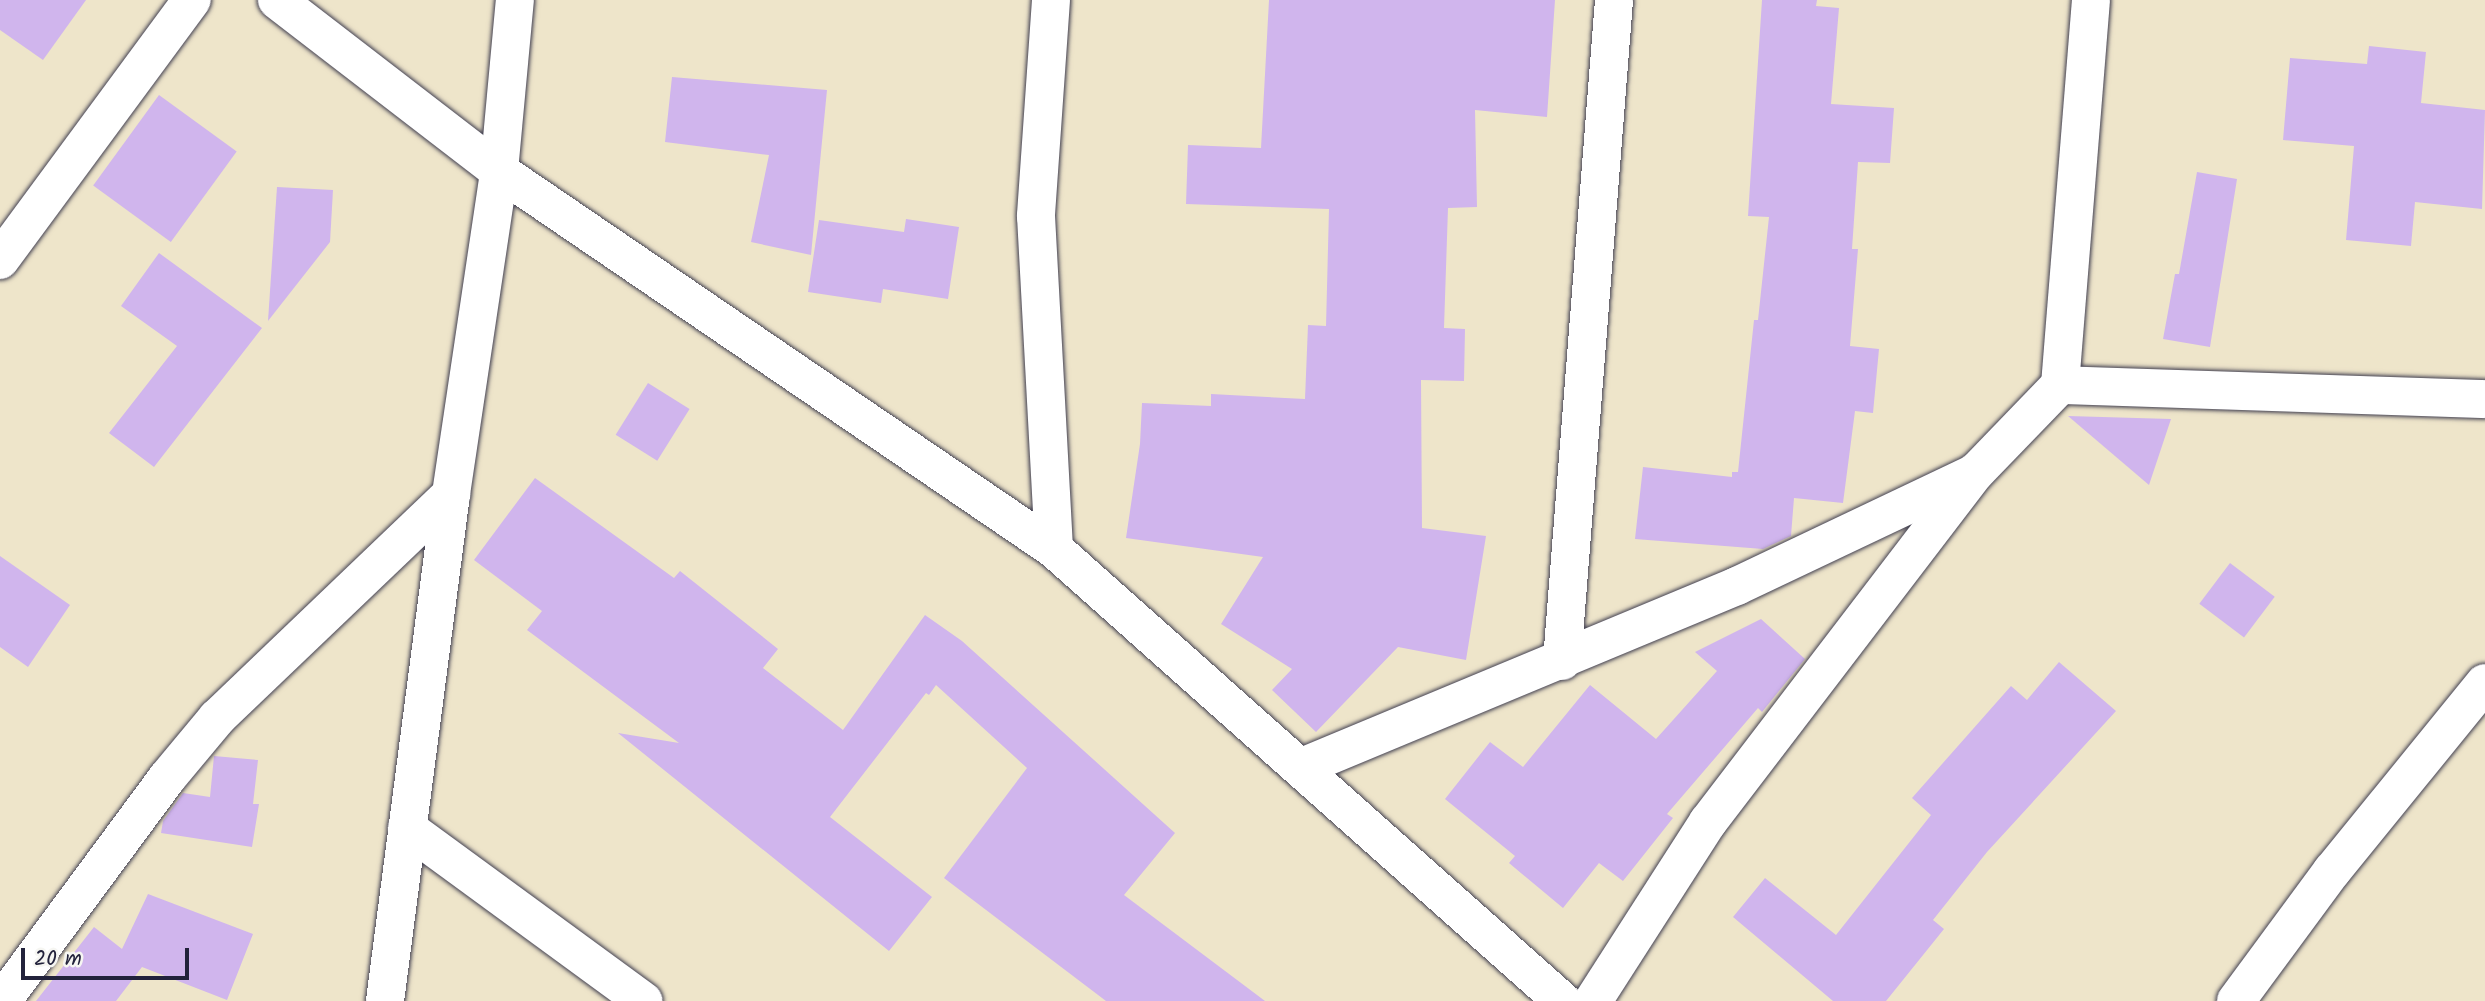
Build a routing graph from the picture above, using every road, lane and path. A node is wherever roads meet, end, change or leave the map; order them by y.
1 (192, 0) edge
2 (277, 0) edge
3 (515, 0) edge
4 (1051, 0) edge
5 (1614, 0) edge
6 (2091, 0) edge
7 (499, 171) junction
8 (0, 260) edge
9 (2060, 385) junction
10 (2485, 399) edge
11 (1976, 472) junction
12 (451, 494) junction
13 (1054, 549) junction
14 (1562, 661) junction
15 (2485, 683) edge
16 (1302, 767) junction
17 (407, 828) junction
18 (2, 1001) edge
19 (385, 1001) edge
20 (643, 1001) edge
21 (1562, 1001) edge
22 (1593, 1001) edge
23 (2236, 1001) edge

1 - 8 street
2 - 7 street
3 - 7 street
4 - 13 street
5 - 14 street
6 - 9 street
7 - 12 street
7 - 13 street
9 - 10 street
9 - 11 street
11 - 14 street
11 - 22 street
12 - 17 street
12 - 18 street
13 - 16 street
14 - 16 street
15 - 23 street
16 - 21 street
17 - 19 street
17 - 20 street

